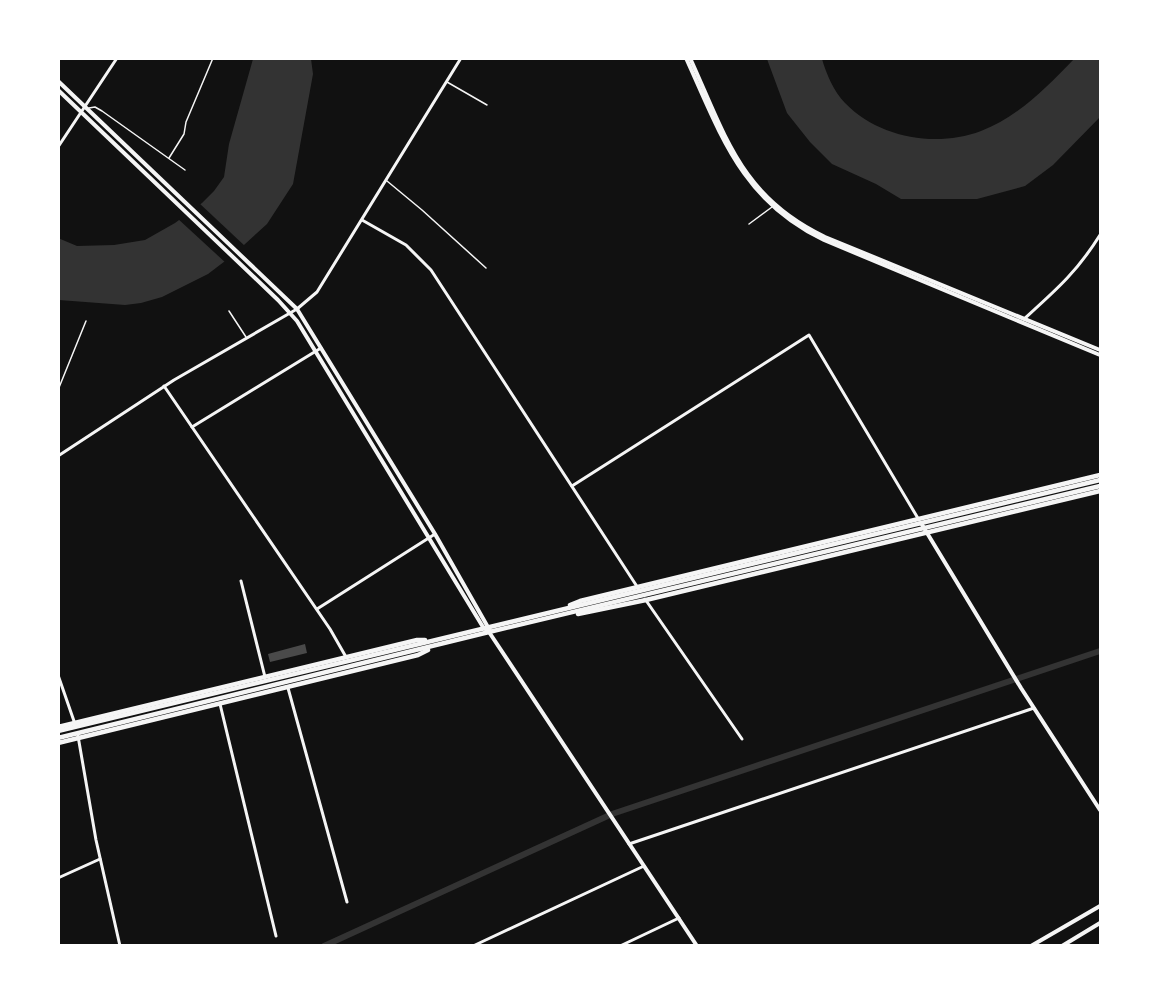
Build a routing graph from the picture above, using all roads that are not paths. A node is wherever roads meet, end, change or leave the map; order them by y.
1 (117, 58) edge
2 (213, 58) edge
3 (461, 58) edge
4 (688, 58) edge
5 (58, 81) edge
6 (447, 81) junction
7 (58, 90) edge
8 (487, 105) dead end
9 (85, 108) junction
10 (81, 113) junction
11 (58, 147) edge
12 (168, 158) junction
13 (185, 170) dead end
14 (386, 180) junction
15 (772, 207) junction
16 (362, 220) junction
17 (749, 224) dead end
18 (1101, 235) edge
19 (486, 268) dead end
20 (297, 309) junction
21 (230, 311) dead end
22 (290, 313) junction
23 (86, 321) dead end
24 (1022, 321) junction
25 (246, 338) junction
26 (322, 348) junction
27 (1101, 350) edge
28 (316, 351) junction
29 (1101, 355) edge
30 (164, 386) junction
31 (58, 390) edge
32 (192, 427) junction
33 (58, 456) edge
34 (1098, 478) edge
35 (572, 486) junction
36 (1101, 486) edge
37 (1101, 491) edge
38 (919, 521) junction
39 (925, 531) junction
40 (435, 534) junction
41 (430, 537) junction
42 (737, 571) junction
43 (242, 581) dead end
44 (642, 594) junction
45 (317, 609) junction
46 (558, 613) junction
47 (486, 626) junction
48 (489, 632) junction
49 (346, 659) junction
50 (58, 675) edge
51 (266, 679) junction
52 (287, 685) junction
53 (220, 701) junction
54 (1034, 708) junction
55 (75, 725) junction
56 (58, 729) edge
57 (78, 736) junction
58 (742, 739) dead end
59 (58, 741) edge
60 (1101, 810) edge
61 (629, 844) junction
62 (100, 859) junction
63 (644, 866) junction
64 (58, 878) edge
65 (347, 902) dead end
66 (1101, 906) edge
67 (679, 918) junction
68 (1101, 923) edge
69 (276, 936) dead end
70 (120, 945) edge
71 (473, 945) edge
72 (620, 945) edge
73 (697, 945) edge
74 (1031, 945) edge
75 (1062, 945) edge

1 - 9 street
2 - 12 lane
3 - 6 street
4 - 15 main road
4 - 24 main road
5 - 9 main road
6 - 8 lane
6 - 14 street
7 - 10 main road
9 - 10 street
9 - 12 lane
9 - 20 main road
10 - 11 street
10 - 22 main road
12 - 13 lane
14 - 16 street
14 - 19 lane
15 - 17 lane
15 - 24 main road
16 - 20 street
16 - 35 street
18 - 24 street
20 - 22 street
20 - 26 main road
21 - 25 lane
22 - 25 street
22 - 28 main road
23 - 31 lane
24 - 27 main road
24 - 29 main road
25 - 30 street
26 - 28 street
26 - 40 main road
28 - 32 street
28 - 41 main road
30 - 32 street
30 - 33 street
32 - 45 street
34 - 38 highway
35 - 38 street
35 - 44 street
36 - 39 highway
37 - 39 highway
38 - 39 main road
38 - 42 highway
39 - 42 highway
39 - 54 main road
40 - 41 street
40 - 47 main road
41 - 45 street
41 - 47 main road
42 - 44 highway
42 - 44 highway
43 - 51 street
44 - 46 highway
44 - 46 highway
44 - 58 street
45 - 49 street
46 - 47 highway
46 - 48 highway
47 - 48 main road
47 - 49 highway
48 - 52 highway
48 - 61 main road
49 - 51 highway
50 - 55 street
51 - 55 highway
52 - 53 highway
52 - 65 street
53 - 57 highway
53 - 69 street
54 - 60 main road
54 - 61 street
55 - 56 highway
55 - 57 street
57 - 59 highway
57 - 62 street
61 - 63 main road
62 - 64 street
62 - 70 street
63 - 67 main road
63 - 71 street
66 - 74 main road
67 - 72 street
67 - 73 main road
68 - 75 main road

